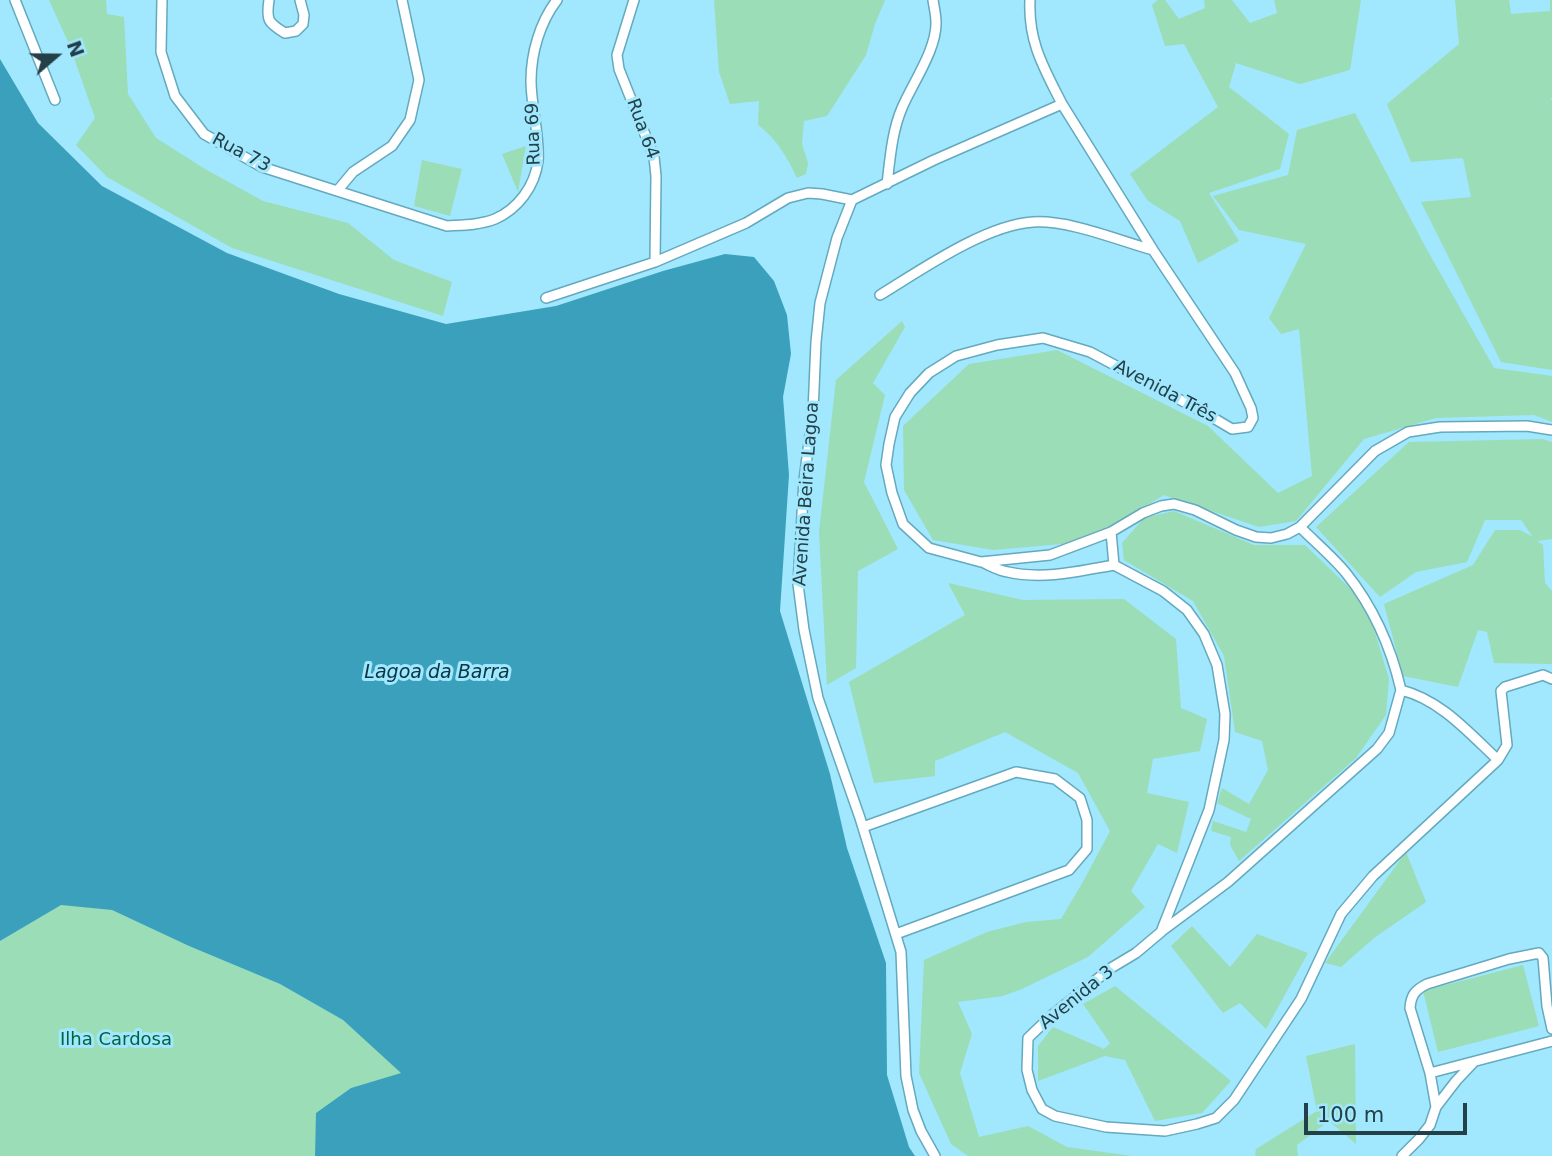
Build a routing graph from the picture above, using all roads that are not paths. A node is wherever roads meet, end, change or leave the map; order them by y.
1 (15, 0) edge
2 (162, 0) edge
3 (269, 0) edge
4 (300, 0) edge
5 (402, 0) edge
6 (557, 0) edge
7 (634, 0) edge
8 (933, 0) edge
9 (1030, 0) edge
10 (55, 100) dead end
11 (1062, 104) junction
12 (887, 184) junction
13 (338, 190) junction
14 (852, 200) junction
15 (1153, 250) junction
16 (655, 262) junction
17 (880, 295) dead end
18 (546, 298) dead end
19 (1552, 430) edge
20 (1300, 527) junction
21 (1111, 532) junction
22 (981, 562) junction
23 (1114, 565) junction
24 (1552, 679) edge
25 (1401, 690) junction
26 (1498, 760) junction
27 (863, 827) junction
28 (1161, 932) junction
29 (896, 934) junction
30 (1552, 1029) edge
31 (1552, 1041) edge
32 (1474, 1062) junction
33 (1430, 1073) junction
34 (1436, 1107) junction
35 (935, 1156) edge
36 (1402, 1156) edge

1 - 10 street
2 - 13 street, Rua 73
3 - 4 street
5 - 13 street
6 - 13 street, Rua 69
7 - 16 street, Rua 64
8 - 12 street
9 - 11 street
11 - 12 street
11 - 15 street, Avenida Três
12 - 14 street
14 - 16 street
14 - 27 street, Avenida Beira Lagoa
15 - 17 street
15 - 22 street, Avenida Três
16 - 18 street
19 - 20 street
20 - 21 street
20 - 25 street
21 - 22 street
21 - 23 street
22 - 23 street
23 - 28 street, Avenida 3
24 - 26 street
25 - 26 street
25 - 28 street
26 - 28 street, Avenida 3
27 - 29 street, Avenida Beira Lagoa
27 - 29 street
29 - 35 street, Avenida Beira Lagoa
30 - 33 street
31 - 32 street
32 - 33 street
32 - 34 street
33 - 34 street
34 - 36 street

